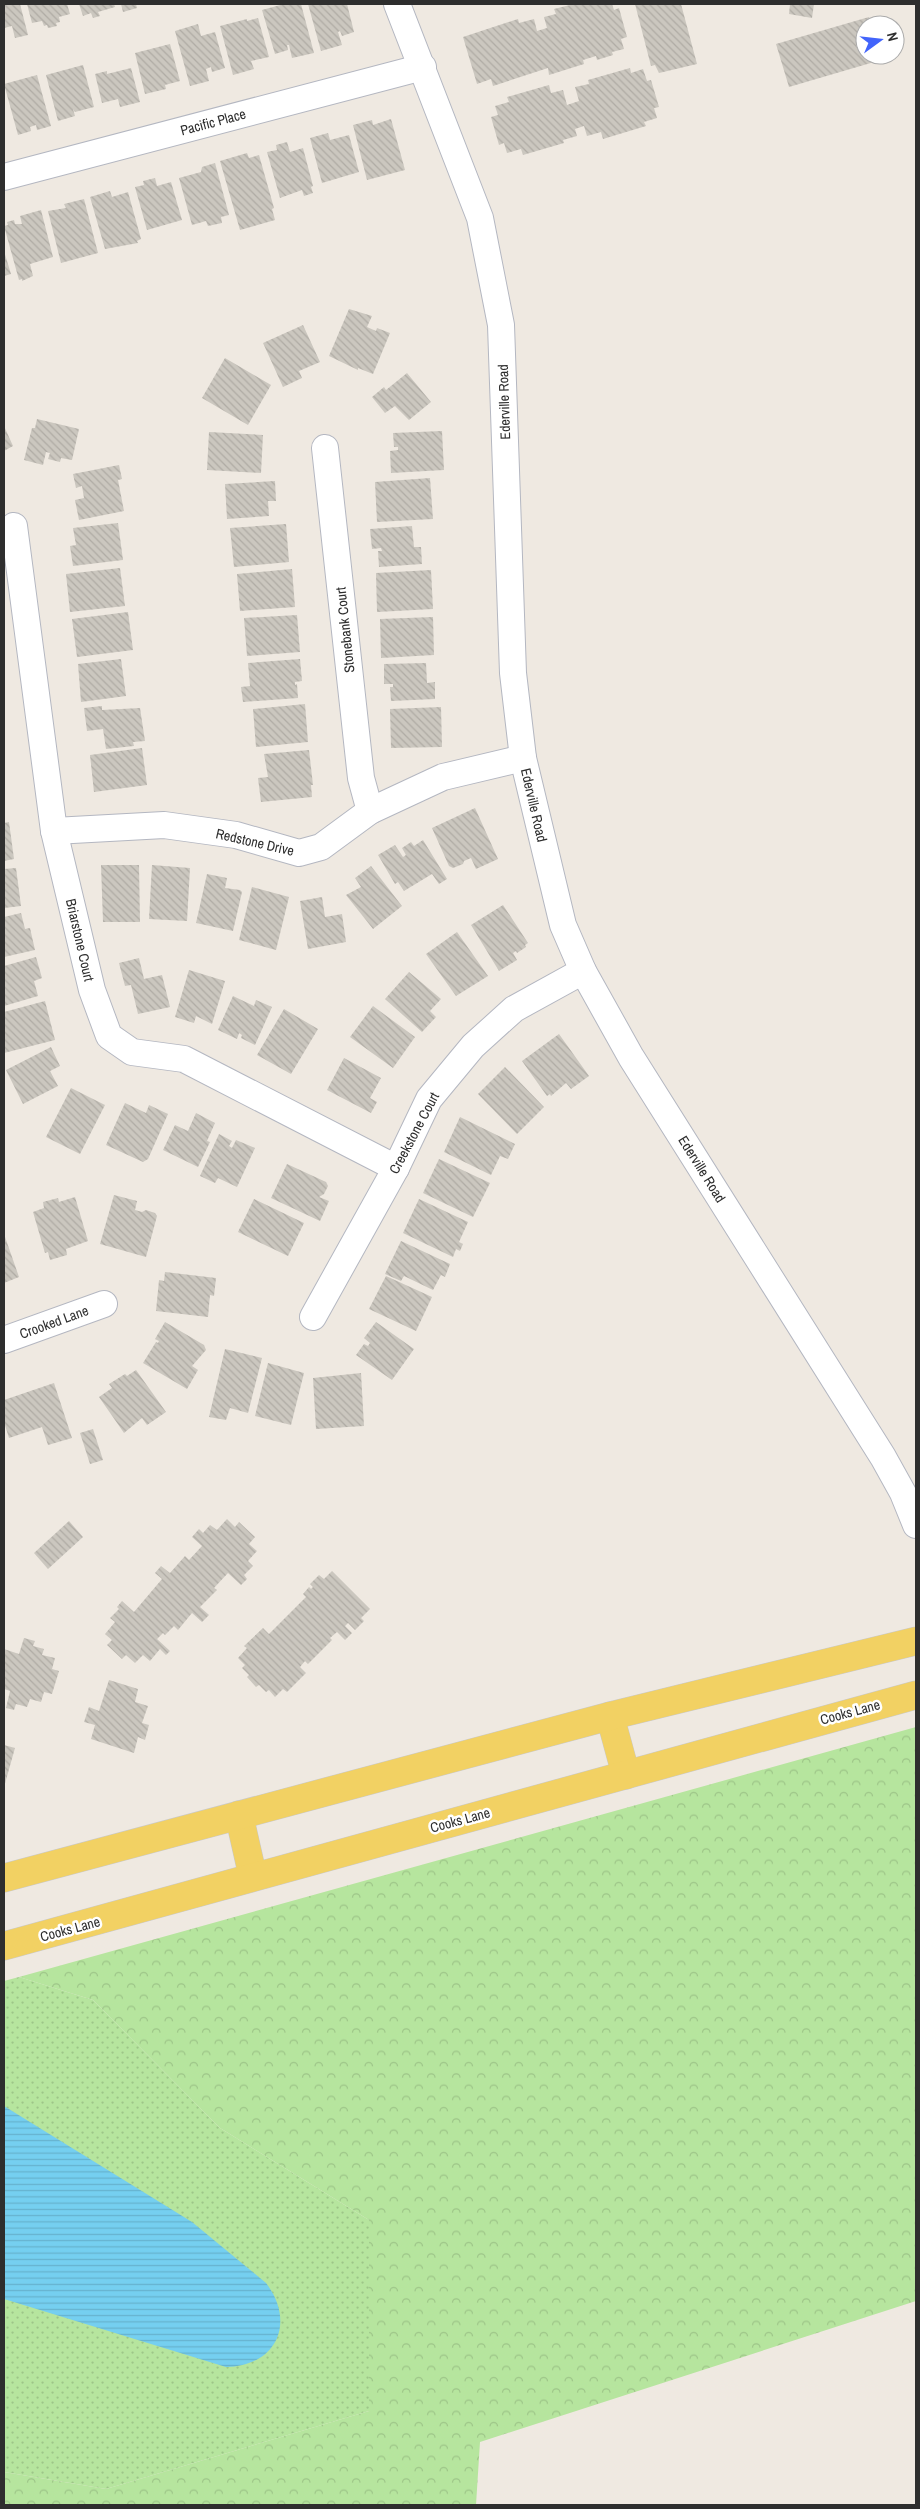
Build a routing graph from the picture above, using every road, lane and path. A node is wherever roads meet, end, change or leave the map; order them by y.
1 (397, 4) edge
2 (423, 67) junction
3 (4, 177) edge
4 (325, 448) dead end
5 (14, 526) dead end
6 (523, 758) junction
7 (370, 810) junction
8 (54, 831) junction
9 (583, 971) junction
10 (396, 1168) junction
11 (104, 1304) dead end
12 (313, 1317) dead end
13 (4, 1340) edge
14 (916, 1525) edge
15 (916, 1641) edge
16 (916, 1694) edge
17 (610, 1716) junction
18 (626, 1775) junction
19 (239, 1815) junction
20 (253, 1877) junction
21 (4, 1878) edge
22 (4, 1946) edge

1 - 2 street, Ederville Road
2 - 3 street, Pacific Place
2 - 6 street, Ederville Road
4 - 7 street, Stonebank Court
5 - 8 street, Briarstone Court
6 - 7 street, Redstone Drive
6 - 9 street, Ederville Road
7 - 8 street, Redstone Drive
8 - 10 street, Briarstone Court
9 - 10 street, Creekstone Court
9 - 14 street, Ederville Road
10 - 12 street, Creekstone Court
11 - 13 street, Crooked Lane
15 - 17 main road
16 - 18 main road, Cooks Lane
17 - 18 main road
17 - 19 main road
18 - 20 main road, Cooks Lane
19 - 20 main road
19 - 21 main road
20 - 22 main road, Cooks Lane

